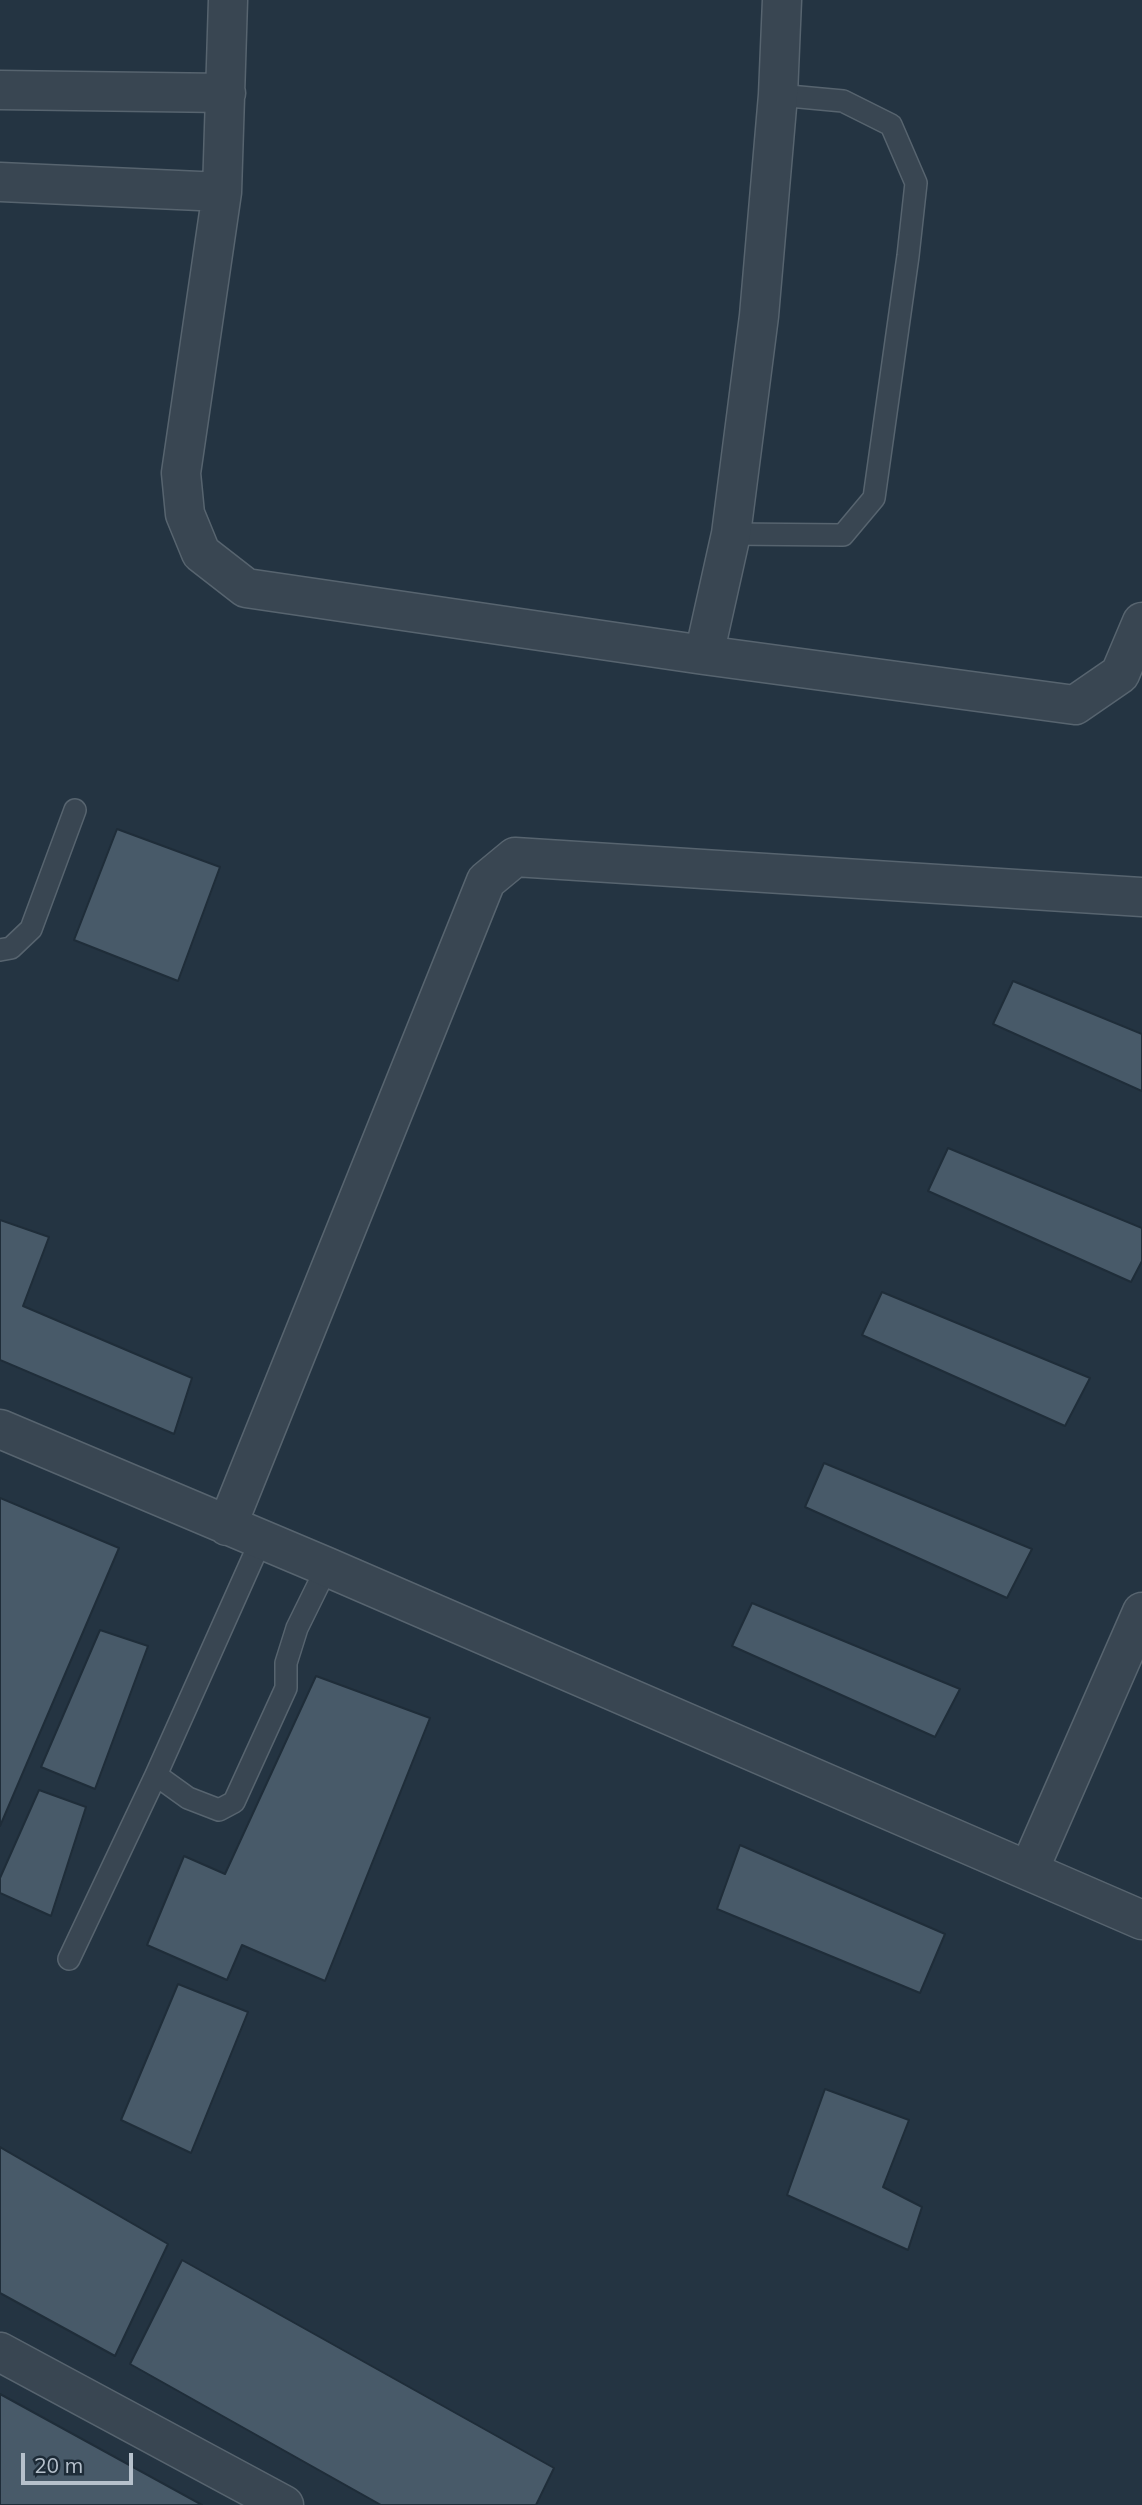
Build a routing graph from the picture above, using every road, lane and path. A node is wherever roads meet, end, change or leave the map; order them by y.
1 (228, 0) edge
2 (782, 0) edge
3 (0, 90) edge
4 (226, 93) junction
5 (778, 95) junction
6 (0, 182) edge
7 (222, 192) junction
8 (731, 534) junction
9 (1142, 622) edge
10 (704, 656) junction
11 (75, 810) dead end
12 (1142, 897) edge
13 (0, 950) edge
14 (0, 1429) edge
15 (244, 1533) junction
16 (327, 1567) junction
17 (1142, 1612) edge
18 (156, 1775) junction
19 (1028, 1870) junction
20 (1142, 1920) edge
21 (69, 1959) dead end
22 (0, 2352) edge
23 (284, 2505) edge

1 - 4 street
2 - 5 street
3 - 4 street
4 - 7 street
5 - 8 street
5 - 8 lane
6 - 7 street
7 - 10 street
8 - 10 street
9 - 10 street
11 - 13 lane
12 - 15 street
14 - 15 street
15 - 16 street
15 - 18 lane
16 - 18 lane
16 - 19 street
17 - 19 street
18 - 21 lane
19 - 20 street
22 - 23 street

